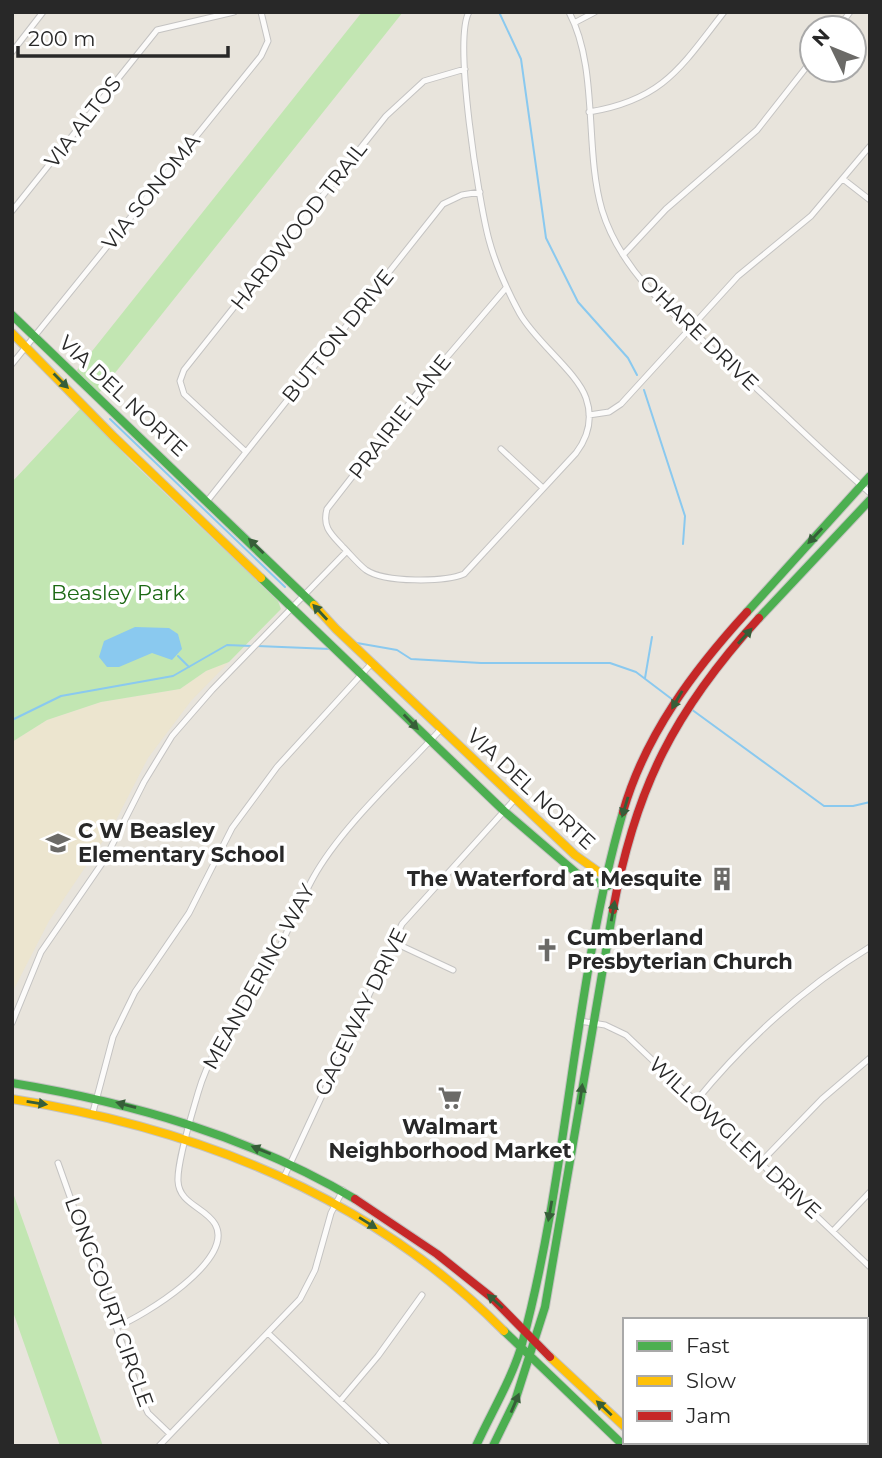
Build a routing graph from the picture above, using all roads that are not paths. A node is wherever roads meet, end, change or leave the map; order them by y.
1 (43, 12) edge
2 (234, 12) edge
3 (261, 12) edge
4 (470, 12) edge
5 (569, 12) edge
6 (595, 12) edge
7 (724, 12) edge
8 (574, 23) junction
9 (12, 52) edge
10 (465, 69) junction
11 (798, 78) edge
12 (589, 112) junction
13 (870, 146) edge
14 (844, 179) junction
15 (480, 192) junction
16 (870, 200) edge
17 (12, 211) edge
18 (622, 255) junction
19 (506, 288) junction
20 (12, 315) edge
21 (691, 328) junction
22 (12, 333) edge
23 (35, 337) junction
24 (27, 348) junction
25 (12, 363) edge
26 (589, 415) junction
27 (501, 449) dead end
28 (245, 451) junction
29 (870, 476) edge
30 (861, 486) junction
31 (543, 488) junction
32 (870, 493) edge
33 (208, 500) junction
34 (870, 500) edge
35 (347, 551) junction
36 (304, 594) junction
37 (293, 606) junction
38 (372, 663) junction
39 (364, 673) junction
40 (441, 729) junction
41 (430, 741) junction
42 (639, 769) junction
43 (652, 772) junction
44 (515, 799) junction
45 (504, 811) junction
46 (606, 874) junction
47 (617, 885) junction
48 (602, 886) junction
49 (393, 942) junction
50 (870, 947) edge
51 (453, 970) dead end
52 (579, 1021) junction
53 (593, 1022) junction
54 (12, 1023) edge
55 (870, 1058) edge
56 (12, 1083) edge
57 (96, 1097) junction
58 (12, 1099) edge
59 (696, 1101) junction
60 (93, 1112) junction
61 (191, 1122) junction
62 (188, 1137) junction
63 (559, 1159) junction
64 (572, 1161) junction
65 (291, 1162) junction
66 (58, 1163) dead end
67 (760, 1163) junction
68 (284, 1177) junction
69 (343, 1190) junction
70 (870, 1192) edge
71 (336, 1204) junction
72 (833, 1231) junction
73 (546, 1234) junction
74 (559, 1236) junction
75 (434, 1251) junction
76 (426, 1262) junction
77 (870, 1267) edge
78 (422, 1295) dead end
79 (116, 1327) junction
80 (524, 1330) junction
81 (269, 1334) junction
82 (538, 1344) junction
83 (521, 1347) junction
84 (531, 1359) junction
85 (340, 1401) junction
86 (623, 1425) edge
87 (170, 1434) junction
88 (623, 1443) edge
89 (159, 1446) edge
90 (387, 1446) edge
91 (475, 1446) edge
92 (493, 1446) edge

1 - 9 street
2 - 17 street, VIA ALTOS
3 - 23 street, VIA SONOMA
4 - 10 street
5 - 8 street, O'HARE DRIVE
6 - 8 street
7 - 12 street
8 - 12 street, O'HARE DRIVE
10 - 15 street
10 - 28 street, HARDWOOD TRAIL
11 - 18 street
12 - 18 street, O'HARE DRIVE
13 - 14 street
14 - 16 street
14 - 21 street
15 - 19 street
15 - 28 street, BUTTON DRIVE
18 - 21 street, O'HARE DRIVE
19 - 26 street
19 - 35 street, PRAIRIE LANE
20 - 23 main road, VIA DEL NORTE
21 - 26 street
21 - 30 street, O'HARE DRIVE
22 - 24 main road, VIA DEL NORTE
23 - 24 street, VIA SONOMA
23 - 33 main road, VIA DEL NORTE
24 - 25 street, VIA SONOMA
24 -> 37 main road, VIA DEL NORTE
26 - 31 street, PRAIRIE LANE
27 - 31 street
28 - 33 street, BUTTON DRIVE
29 - 30 main road
30 - 32 street, O'HARE DRIVE
30 -> 42 main road
31 - 35 street, PRAIRIE LANE
36 -> 33 main road, VIA DEL NORTE
43 -> 34 main road
35 - 36 street
36 - 37 street
38 -> 36 main road, VIA DEL NORTE
37 - 39 main road, VIA DEL NORTE
37 - 54 street
38 - 39 street
38 - 40 main road, VIA DEL NORTE
39 -> 41 main road, VIA DEL NORTE
39 - 57 street
40 - 41 street, MEANDERING WAY
40 - 44 main road, VIA DEL NORTE
41 - 45 main road, VIA DEL NORTE
41 - 61 street, MEANDERING WAY
42 - 43 main road
42 -> 46 main road
43 - 47 main road
44 - 45 street, GAGEWAY DRIVE
44 - 46 main road, VIA DEL NORTE
45 - 48 main road, VIA DEL NORTE
45 - 49 street, GAGEWAY DRIVE
46 - 47 main road, VIA DEL NORTE
46 - 48 main road
47 - 48 main road
53 -> 47 main road
48 - 52 main road
49 - 51 street
49 - 65 street, GAGEWAY DRIVE
50 - 59 street
52 - 53 street, WILLOWGLEN DRIVE
52 - 63 main road
53 - 59 street, WILLOWGLEN DRIVE
64 -> 53 main road
55 - 67 street
56 - 57 main road
57 - 60 street
61 -> 57 main road
58 -> 60 main road
59 - 67 street, WILLOWGLEN DRIVE
60 - 62 main road
61 - 62 street, MEANDERING WAY
65 -> 61 main road
62 - 68 main road
62 - 79 street, MEANDERING WAY
63 - 64 main road
63 -> 73 main road
64 - 74 main road
65 - 68 street, GAGEWAY DRIVE
65 - 69 main road
66 - 79 street, LONGCOURT CIRCLE
67 - 72 street, WILLOWGLEN DRIVE
68 - 71 main road
69 - 71 street
69 - 75 main road
70 - 72 street
71 -> 76 main road
71 - 81 street
72 - 77 street, WILLOWGLEN DRIVE
73 - 74 main road
73 - 80 main road
74 - 82 main road
75 - 76 main road
80 -> 75 main road
76 - 83 main road
78 - 85 street
79 - 87 street, LONGCOURT CIRCLE
80 - 82 main road
80 - 83 main road
81 - 85 street
81 - 87 street
82 - 84 main road
86 -> 82 main road
83 - 84 main road
83 - 91 main road
84 - 88 main road
92 -> 84 main road
85 - 90 street
87 - 89 street

